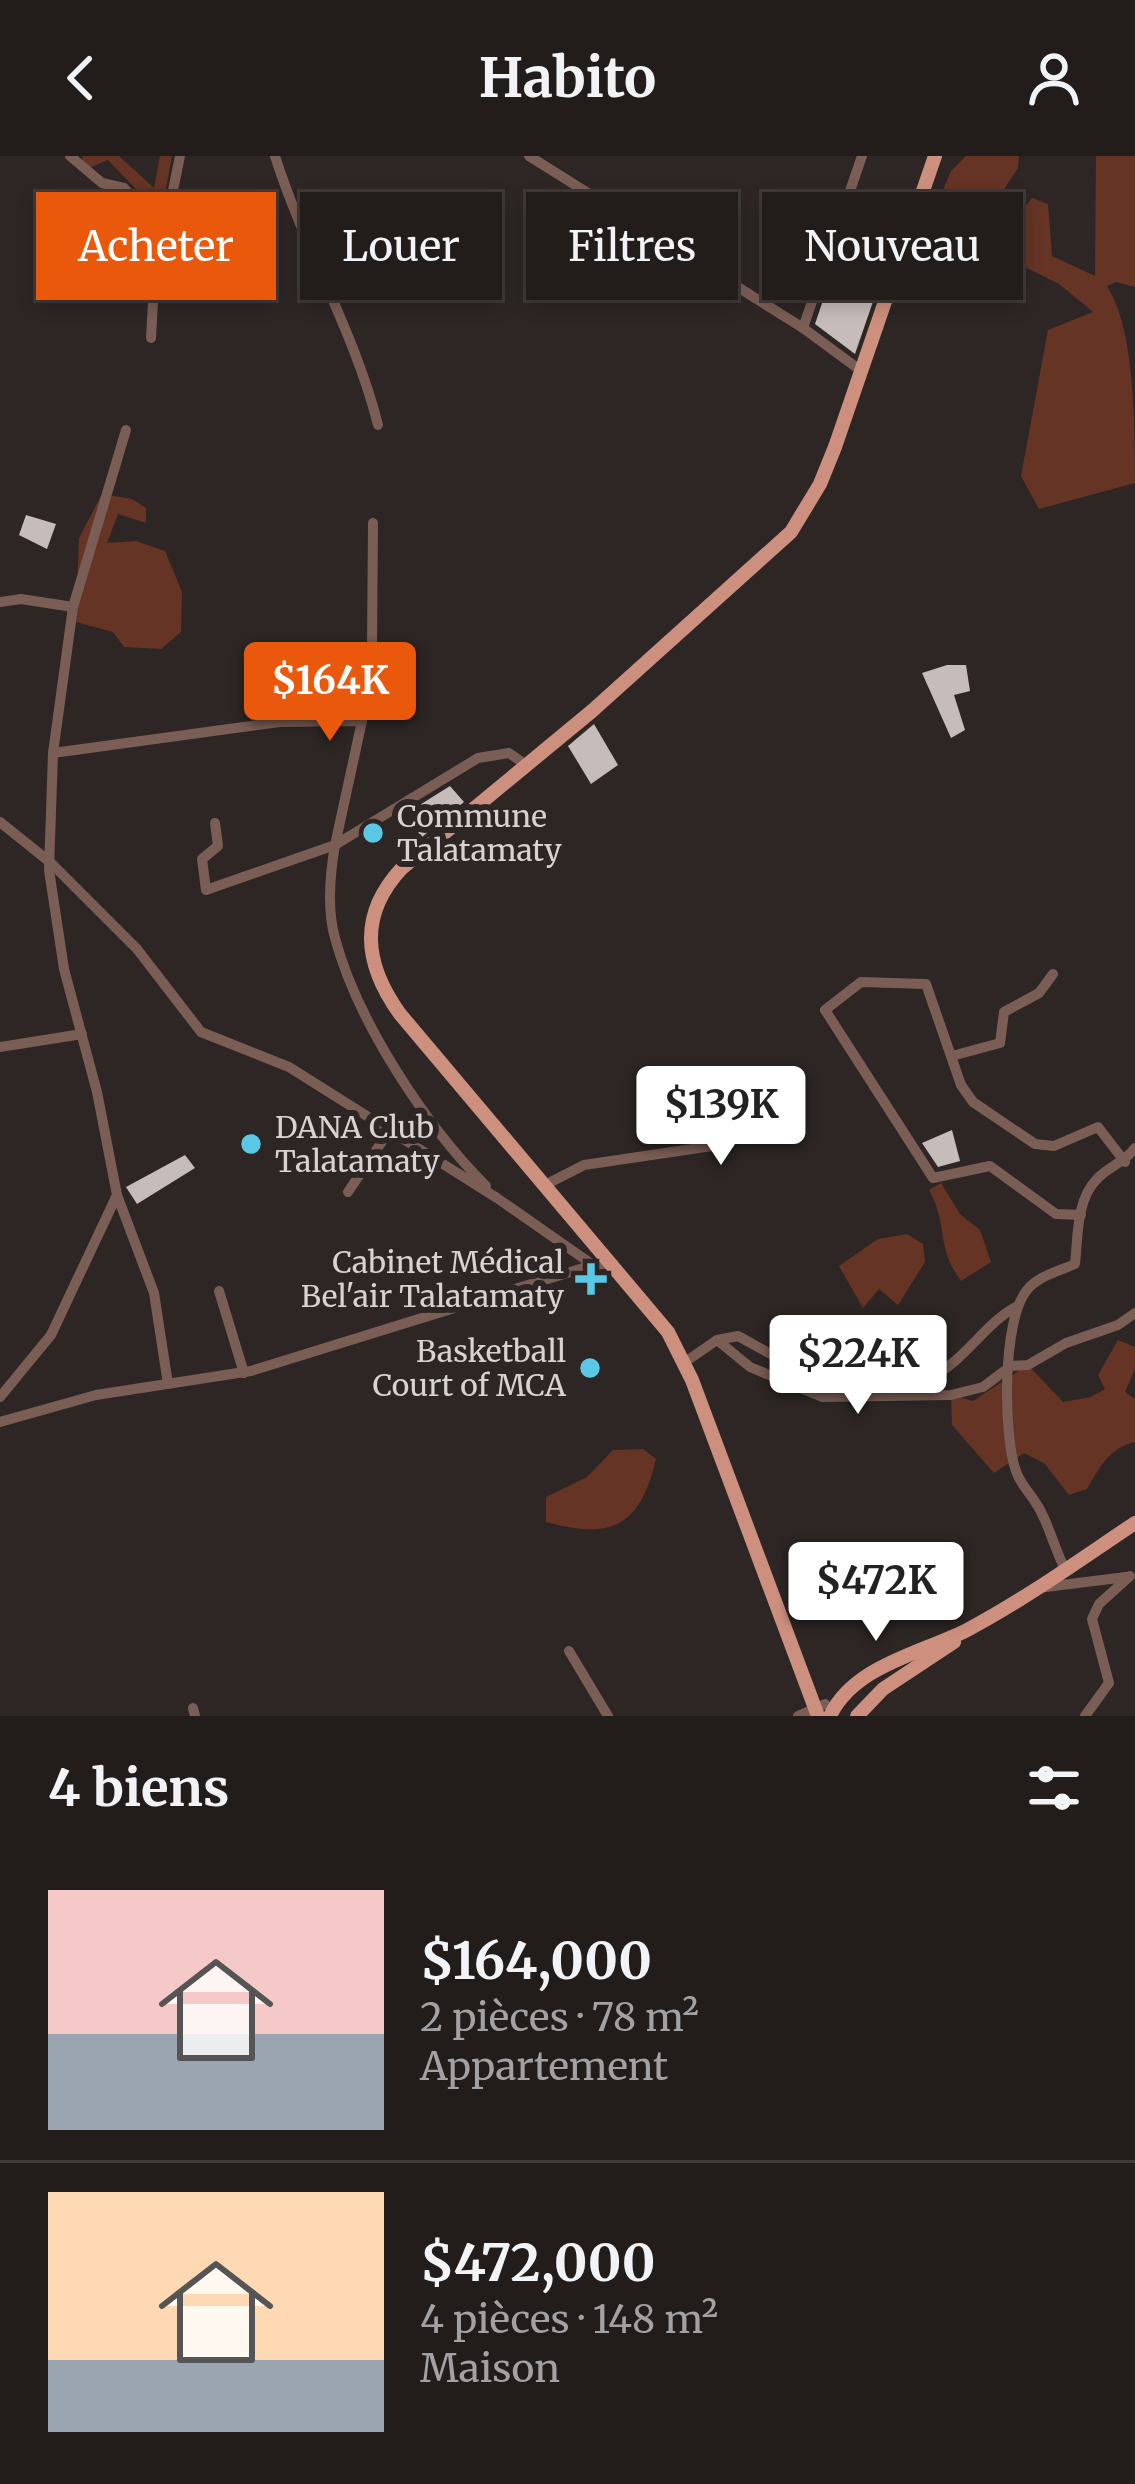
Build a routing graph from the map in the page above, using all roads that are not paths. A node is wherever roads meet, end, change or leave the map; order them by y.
1 (70, 156) edge
2 (180, 156) edge
3 (275, 156) edge
4 (529, 156) edge
5 (862, 156) edge
6 (935, 156) edge
7 (128, 192) edge
8 (172, 192) edge
9 (153, 300) edge
10 (803, 328) junction
11 (151, 338) dead end
12 (860, 370) junction
13 (378, 425) dead end
14 (126, 430) dead end
15 (373, 523) dead end
16 (0, 602) edge
17 (73, 607) junction
18 (362, 721) junction
19 (52, 753) junction
20 (525, 764) junction
21 (0, 822) edge
22 (215, 824) dead end
23 (334, 845) junction
24 (51, 862) junction
25 (1053, 974) dead end
26 (82, 1034) junction
27 (0, 1047) edge
28 (952, 1056) junction
29 (674, 1101) dead end
30 (389, 1131) junction
31 (1135, 1148) edge
32 (1125, 1162) junction
33 (545, 1185) junction
34 (348, 1192) dead end
35 (117, 1195) junction
36 (497, 1198) junction
37 (1081, 1215) junction
38 (613, 1263) junction
39 (592, 1264) junction
40 (219, 1291) dead end
41 (1019, 1305) junction
42 (1135, 1313) edge
43 (717, 1340) junction
44 (848, 1347) dead end
45 (685, 1363) junction
46 (1011, 1366) junction
47 (244, 1372) junction
48 (168, 1384) junction
49 (874, 1394) junction
50 (0, 1397) edge
51 (0, 1422) edge
52 (1135, 1523) edge
53 (1065, 1569) junction
54 (1132, 1574) edge
55 (1035, 1589) junction
56 (967, 1630) junction
57 (569, 1652) dead end
58 (879, 1670) junction
59 (891, 1684) junction
60 (827, 1710) edge
61 (608, 1716) edge
62 (798, 1716) edge
63 (857, 1716) edge
64 (1085, 1716) edge

1 - 7 street
2 - 8 street
3 - 13 street
4 - 10 street
5 - 10 street
6 - 12 main road
9 - 11 street
10 - 12 street
12 - 20 main road
14 - 17 street
15 - 18 street
16 - 17 street
17 - 19 street
18 - 19 street
18 - 23 street
19 - 24 street
20 - 23 street
20 - 33 main road
21 - 24 street
22 - 23 street
23 - 36 street
24 - 26 street
24 - 30 street
25 - 28 street
26 - 27 street
26 - 35 street
28 - 32 street
28 - 37 street
29 - 33 street
30 - 34 street
30 - 36 street
31 - 32 street
32 - 37 street
33 - 38 main road
35 - 48 street
35 - 50 street
36 - 39 street
37 - 41 street
38 - 39 street
38 - 45 main road
39 - 47 street
40 - 47 street
41 - 46 street
41 - 49 street
42 - 46 street
43 - 44 street
43 - 45 street
43 - 49 street
45 - 60 main road
46 - 49 street
46 - 53 street
47 - 48 street
48 - 51 street
52 - 53 main road
53 - 55 main road
54 - 55 street
54 - 64 street
55 - 56 main road
56 - 58 main road
56 - 59 main road
57 - 61 street
58 - 59 main road
58 - 60 main road
59 - 63 main road
60 - 62 street

